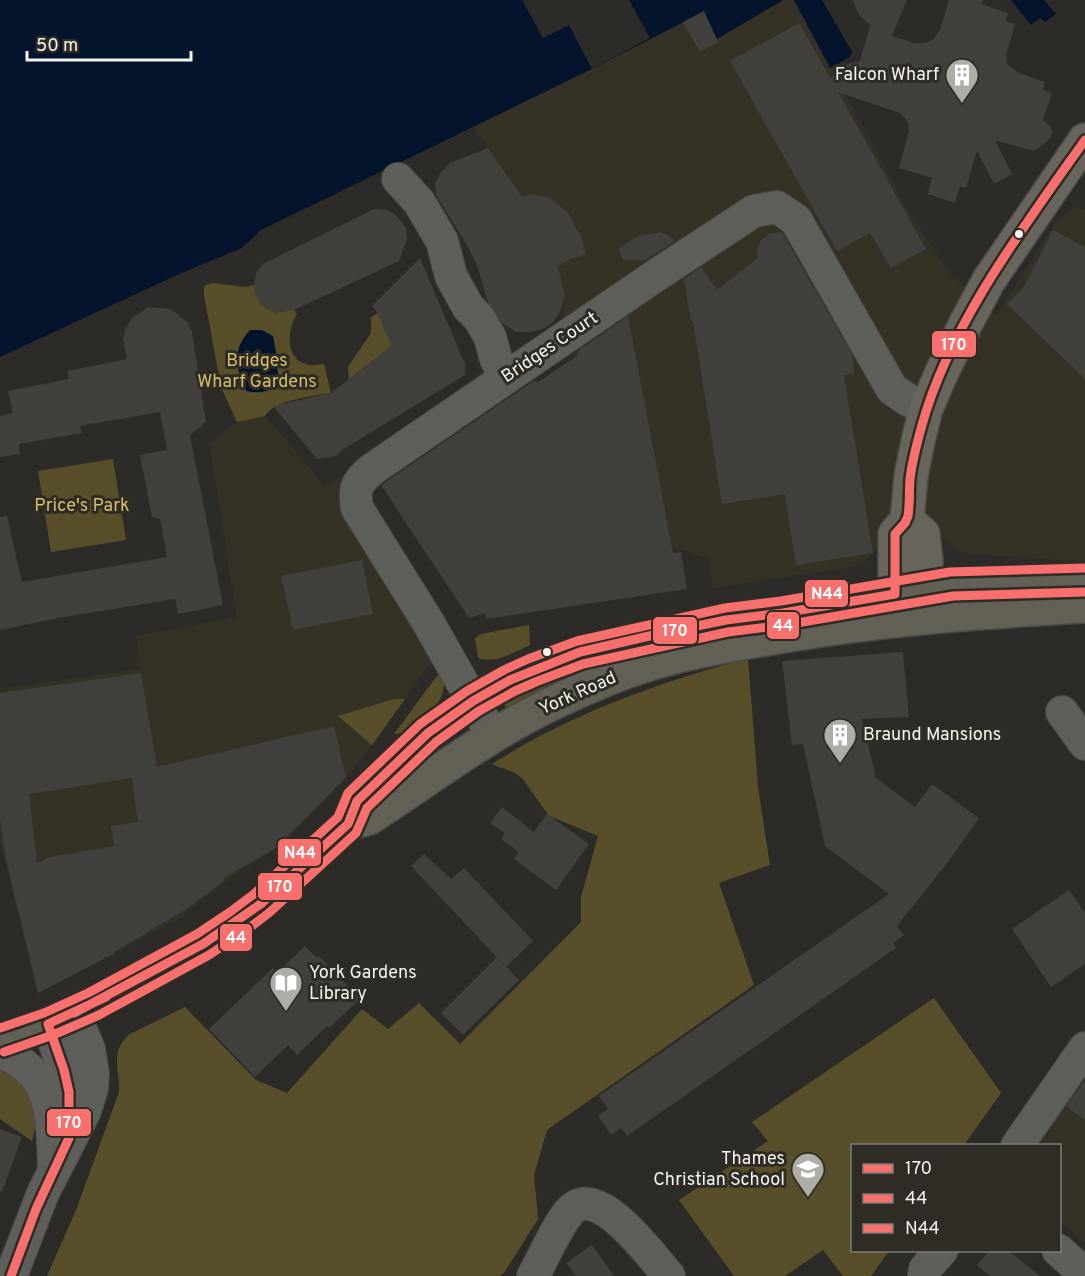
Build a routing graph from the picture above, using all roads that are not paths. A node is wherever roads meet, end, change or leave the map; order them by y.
1 (1085, 140) edge
2 (398, 179) dead end
3 (506, 378) junction
4 (926, 409) junction
5 (1085, 580) edge
6 (912, 605) junction
7 (1085, 606) edge
8 (473, 701) junction
9 (1062, 712) dead end
10 (492, 735) junction
11 (1085, 744) edge
12 (348, 825) junction
13 (61, 1018) junction
14 (0, 1041) edge
15 (1085, 1048) edge
16 (0, 1052) edge
17 (1018, 1144) edge
18 (54, 1170) junction
19 (1059, 1252) edge
20 (1085, 1274) edge
21 (11, 1276) edge
22 (533, 1276) edge
23 (669, 1276) edge

1 - 4 main road
2 - 3 street
3 - 4 street, Bridges Court
3 - 8 street, Bridges Court
4 - 6 main road
5 - 6 highway, York Road
6 - 7 highway, York Road
6 - 8 highway, York Road
6 - 10 highway, York Road
8 - 10 street, Bridges Court
8 - 12 highway, York Road
9 - 11 street
10 - 12 highway, York Road
12 - 13 highway, York Road
13 - 14 highway, York Road
13 - 18 street
15 - 17 street
16 - 18 street
18 - 21 street
19 - 20 street
22 - 23 street

